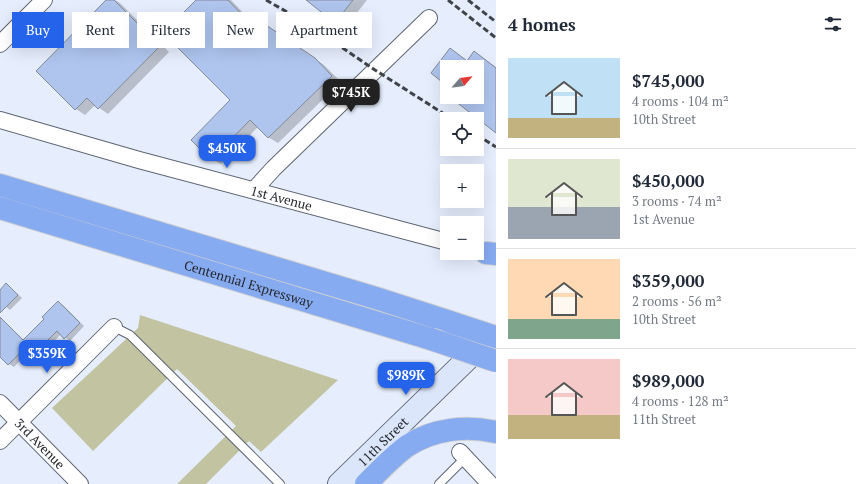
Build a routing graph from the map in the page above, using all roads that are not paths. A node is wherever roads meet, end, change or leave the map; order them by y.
1 (44, 0) edge
2 (429, 18) dead end
3 (0, 44) edge
4 (0, 120) edge
5 (0, 185) edge
6 (254, 190) junction
7 (0, 208) edge
8 (440, 240) edge
9 (114, 327) joint
10 (496, 332) edge
11 (496, 337) edge
12 (496, 361) edge
13 (0, 404) edge
14 (19, 423) junction
15 (496, 432) edge
16 (0, 441) edge
17 (463, 455) joint
18 (80, 484) edge
19 (280, 484) edge
20 (339, 484) edge
21 (366, 484) edge
22 (439, 484) edge
23 (490, 484) edge

1 - 3 street
2 - 6 street
4 - 6 street, 1st Avenue
5 - 11 highway, Centennial Expressway, bridge
6 - 8 street, 1st Avenue
7 - 12 highway, Centennial Expressway, bridge
9 - 14 street
9 - 19 lane
10 - 20 street, 11th Street
13 - 14 street, 3rd Avenue
14 - 16 street
14 - 18 street, 3rd Avenue
15 - 21 highway
17 - 22 lane
17 - 23 street

